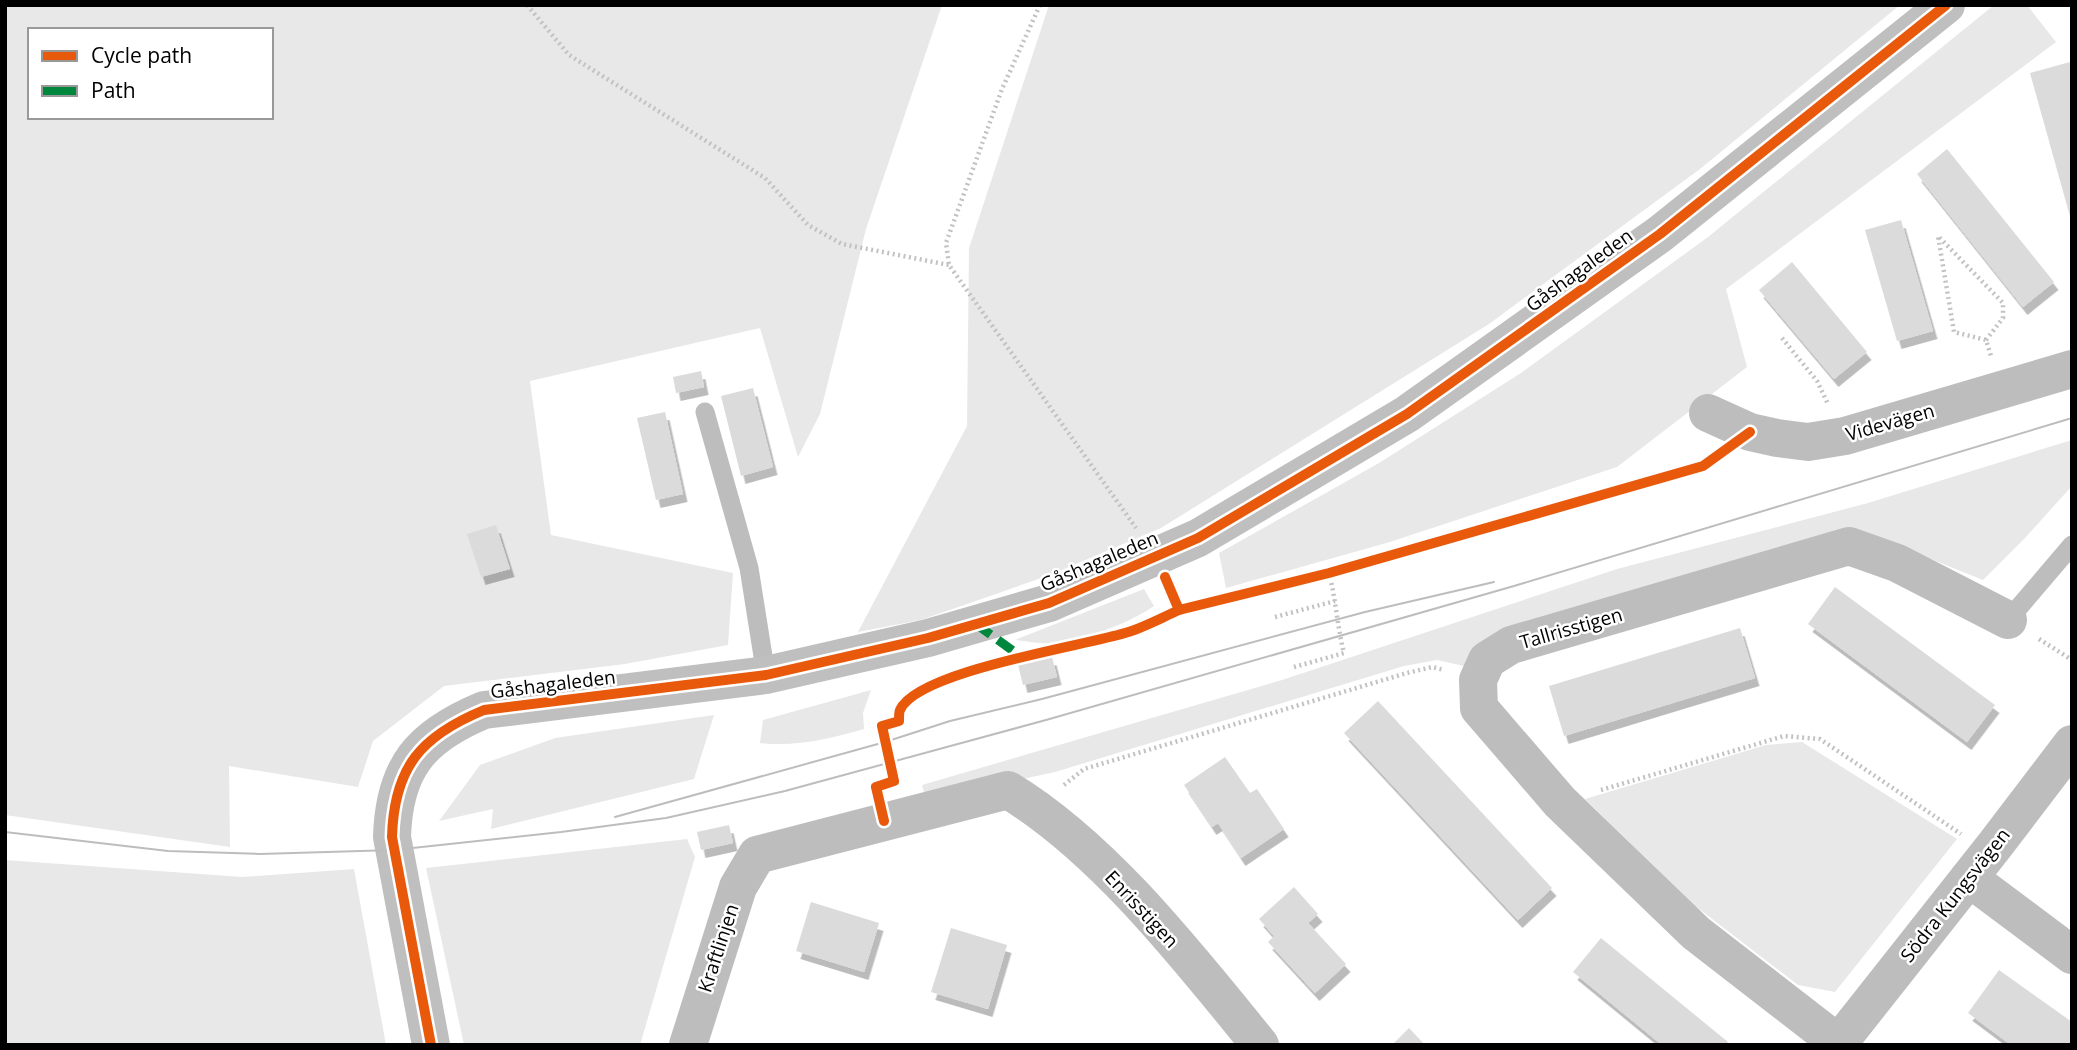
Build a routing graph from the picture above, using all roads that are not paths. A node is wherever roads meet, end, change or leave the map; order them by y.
1 (1946, 5) edge
2 (2072, 369) edge
3 (705, 412) dead end
4 (1708, 413) dead end
5 (2072, 545) edge
6 (2008, 620) joint
7 (765, 675) junction
8 (2072, 744) edge
9 (1021, 798) joint
10 (1969, 878) junction
11 (2072, 955) edge
12 (1837, 1044) edge
13 (431, 1045) edge
14 (688, 1045) edge
15 (1260, 1045) edge

1 - 7 main road, Gåshagaleden
2 - 4 street, Videvägen
3 - 7 lane
5 - 6 lane
6 - 12 street, Tallrisstigen
7 - 13 main road, Gåshagaleden
8 - 10 street, Södra Kungsvägen
9 - 14 street, Kraftlinjen
9 - 15 street, Enrisstigen
10 - 11 street
10 - 12 street, Södra Kungsvägen

